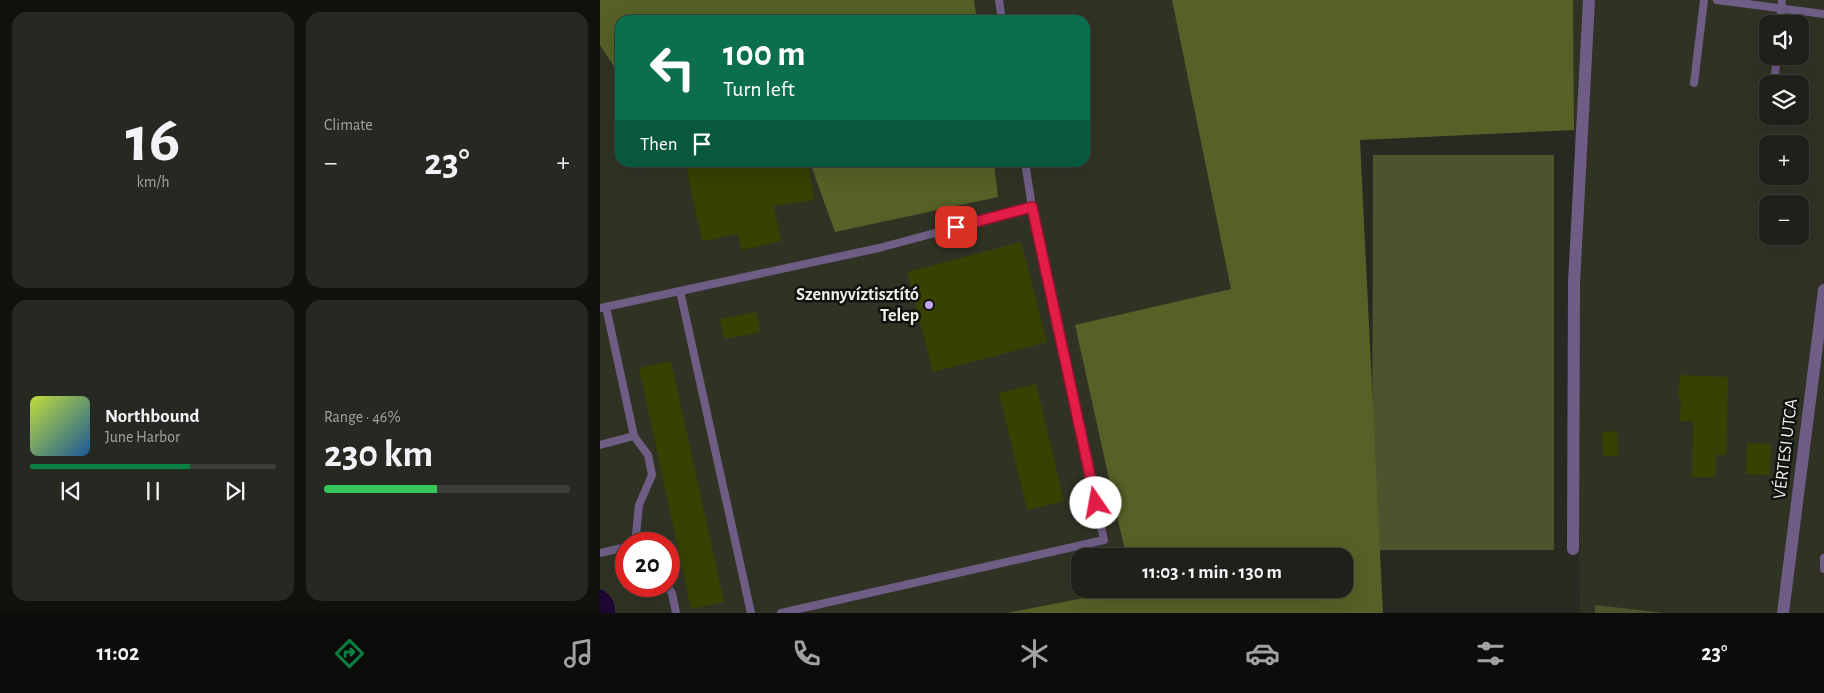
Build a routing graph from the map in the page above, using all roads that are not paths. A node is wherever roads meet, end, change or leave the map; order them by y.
1 (999, 0) edge
2 (1589, 0) edge
3 (1704, 0) edge
4 (1716, 0) edge
5 (1782, 4) edge
6 (1824, 14) edge
7 (1001, 15) edge
8 (1694, 83) dead end
9 (1026, 167) edge
10 (1032, 207) junction
11 (1824, 290) edge
12 (680, 291) junction
13 (603, 308) edge
14 (634, 436) junction
15 (600, 445) edge
16 (636, 532) edge
17 (1573, 549) dead end
18 (615, 550) edge
19 (600, 553) edge
20 (1824, 558) edge
21 (1824, 569) edge
22 (673, 597) edge
23 (676, 613) edge
24 (752, 613) edge
25 (781, 613) edge
26 (1783, 613) edge

1 - 7 lane
2 - 17 street
3 - 8 lane
4 - 5 lane
5 - 6 lane
9 - 10 lane
10 - 12 lane
10 - 25 lane
11 - 26 street, VÉRTESI UTCA
12 - 13 lane
12 - 24 lane
13 - 14 lane
14 - 15 lane
14 - 16 lane
18 - 19 lane
20 - 21 lane
22 - 23 lane

